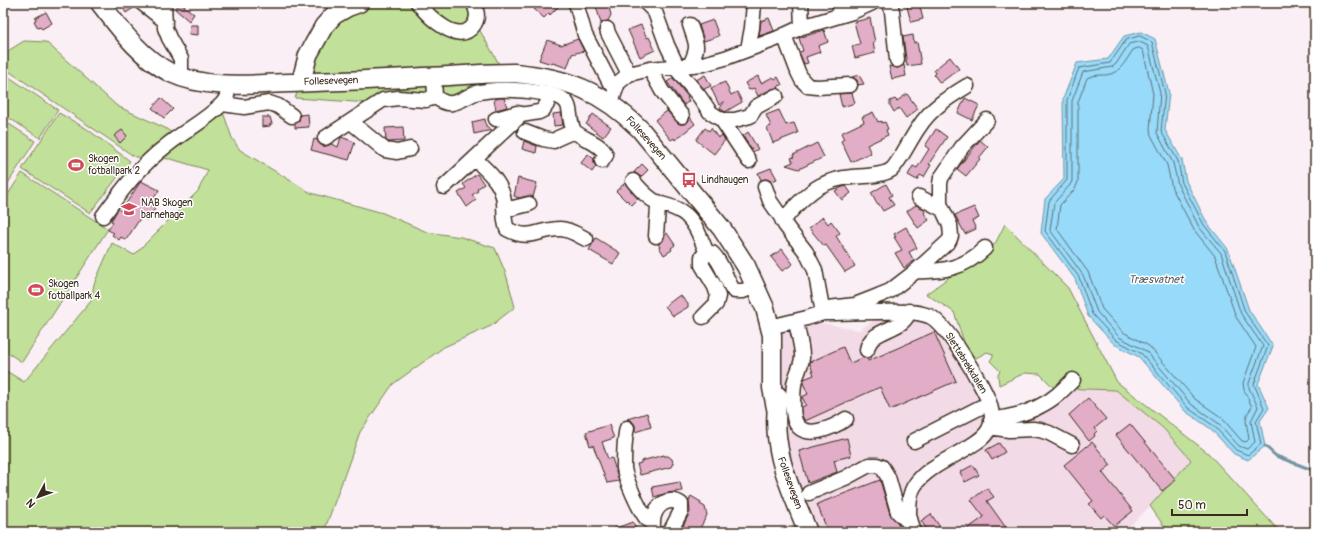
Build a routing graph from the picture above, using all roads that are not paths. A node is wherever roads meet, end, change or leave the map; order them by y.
1 (100, 3) edge
2 (142, 3) edge
3 (164, 3) edge
4 (359, 3) edge
5 (418, 3) edge
6 (474, 3) edge
7 (576, 3) edge
8 (646, 3) edge
9 (754, 3) edge
10 (801, 3) edge
11 (872, 3) edge
12 (895, 6) edge
13 (840, 9) edge
14 (165, 21) junction
15 (690, 25) dead end
16 (802, 28) junction
17 (607, 29) dead end
18 (784, 35) junction
19 (313, 47) junction
20 (748, 48) junction
21 (897, 60) dead end
22 (681, 66) junction
23 (650, 69) junction
24 (629, 74) junction
25 (181, 76) junction
26 (434, 77) junction
27 (301, 82) junction
28 (319, 82) junction
29 (228, 84) junction
30 (850, 85) dead end
31 (967, 86) dead end
32 (549, 94) junction
33 (613, 96) junction
34 (776, 96) dead end
35 (435, 97) junction
36 (223, 104) junction
37 (523, 114) junction
38 (292, 116) dead end
39 (682, 116) dead end
40 (496, 119) dead end
41 (722, 120) junction
42 (987, 120) dead end
43 (351, 122) junction
44 (574, 131) junction
45 (525, 132) dead end
46 (325, 138) dead end
47 (410, 149) dead end
48 (475, 159) junction
49 (602, 161) dead end
50 (749, 161) dead end
51 (633, 181) dead end
52 (444, 187) dead end
53 (765, 187) dead end
54 (919, 197) dead end
55 (658, 202) junction
56 (529, 204) dead end
57 (504, 208) junction
58 (942, 209) junction
59 (103, 216) dead end
60 (783, 222) junction
61 (656, 236) dead end
62 (586, 239) dead end
63 (985, 248) dead end
64 (707, 253) junction
65 (916, 271) junction
66 (756, 286) junction
67 (909, 311) junction
68 (823, 313) junction
69 (703, 317) dead end
70 (781, 328) junction
71 (867, 350) dead end
72 (1073, 380) dead end
73 (990, 404) junction
74 (846, 419) dead end
75 (991, 423) junction
76 (628, 428) dead end
77 (914, 441) dead end
78 (1072, 445) dead end
79 (809, 493) dead end
80 (653, 527) edge
81 (913, 528) edge
82 (670, 532) edge
83 (808, 532) edge

1 - 25 main road, Follesevegen
2 - 14 street
3 - 14 street
4 - 19 main road
5 - 6 street
7 - 33 street
8 - 22 street
9 - 20 street
10 - 16 street
11 - 13 street
12 - 21 street
13 - 16 street
14 - 25 street
15 - 22 street
16 - 18 street
17 - 24 street
18 - 20 street
18 - 30 street
19 - 27 main road
19 - 28 main road
20 - 22 street
22 - 23 street
22 - 41 street
23 - 24 street
23 - 39 street
24 - 33 street
25 - 29 main road, Follesevegen
26 - 28 main road, Follesevegen
26 - 33 main road, Follesevegen
26 - 35 street
27 - 28 main road, Follesevegen
27 - 29 main road, Follesevegen
29 - 36 street
31 - 60 street
32 - 35 street
32 - 37 street
32 - 44 street
33 - 66 main road, Follesevegen
34 - 41 street
35 - 43 street
36 - 38 street
36 - 59 street
37 - 40 street
37 - 48 street
41 - 50 street
42 - 58 street
43 - 46 street
43 - 47 street
44 - 45 street
44 - 49 street
48 - 52 street
48 - 57 street
51 - 55 street
53 - 60 street
54 - 58 street
55 - 61 street
55 - 64 street
56 - 57 street
57 - 62 street
58 - 65 street
60 - 68 street
63 - 65 street
64 - 66 street
64 - 69 street
65 - 68 street
66 - 70 main road, Follesevegen
67 - 68 street, Slettebrekkdalen
67 - 71 street
67 - 73 street, Slettebrekkdalen
68 - 70 street
70 - 74 street
70 - 83 main road, Follesevegen
72 - 75 street
73 - 75 street, Slettebrekkdalen
73 - 77 street
75 - 78 street
75 - 81 street
76 - 80 street
79 - 81 street
80 - 82 street

